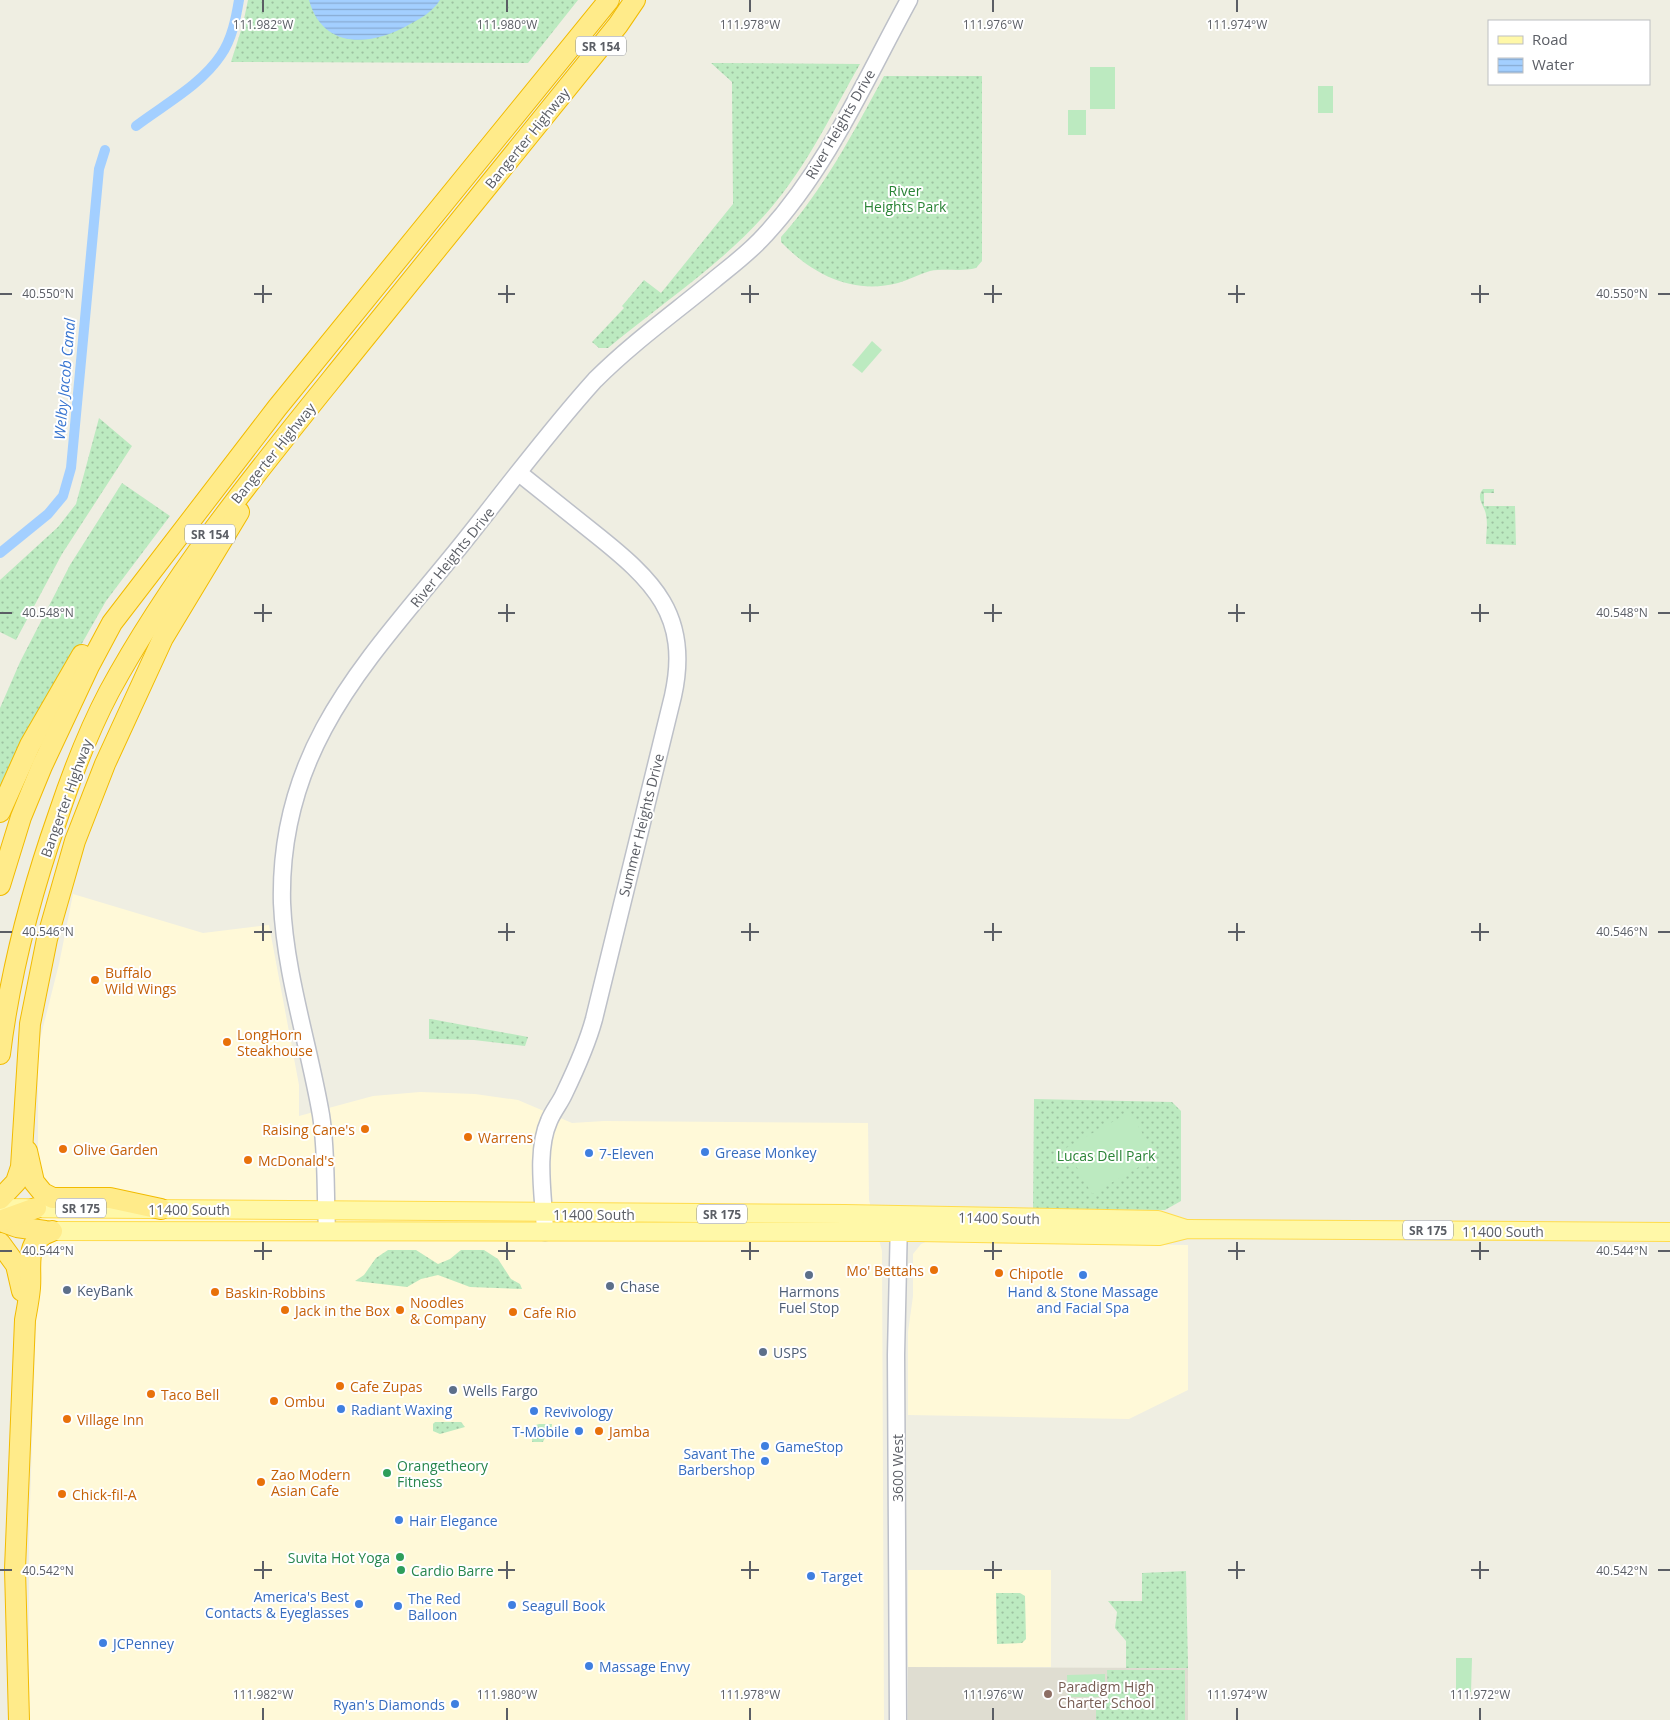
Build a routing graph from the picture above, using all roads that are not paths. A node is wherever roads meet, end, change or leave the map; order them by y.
1 (609, 0) edge
2 (635, 0) edge
3 (909, 0) edge
4 (271, 453) junction
5 (519, 473) junction
6 (112, 623) junction
7 (0, 812) edge
8 (0, 885) edge
9 (0, 1054) edge
10 (24, 1140) junction
11 (36, 1208) joint
12 (161, 1208) junction
13 (326, 1212) junction
14 (545, 1213) junction
15 (733, 1214) junction
16 (845, 1214) junction
17 (899, 1216) junction
18 (4, 1221) edge
19 (1187, 1229) junction
20 (327, 1230) junction
21 (48, 1231) junction
22 (545, 1232) junction
23 (1670, 1232) edge
24 (652, 1233) junction
25 (734, 1233) junction
26 (898, 1234) junction
27 (25, 1320) junction
28 (19, 1720) edge
29 (898, 1720) edge

1 - 6 highway, Bangerter Highway / SR 154
2 - 4 highway, Bangerter Highway / SR 154
3 - 5 street, River Heights Drive
4 - 9 highway, Bangerter Highway / SR 154
4 - 10 highway
5 - 13 street, River Heights Drive
5 - 14 street, Summer Heights Drive
6 - 7 highway
6 - 8 highway, Bangerter Highway / SR 154
10 - 12 highway
10 - 18 highway
11 - 12 main road, 11400 South / SR 175
11 - 18 highway
12 - 13 main road, 11400 South / SR 175
13 - 14 main road, 11400 South / SR 175
13 - 20 street, River Heights Drive
14 - 15 main road, 11400 South / SR 175
14 - 22 street, Summer Heights Drive
15 - 16 main road, 11400 South / SR 175
15 - 24 main road
16 - 17 main road, 11400 South / SR 175
16 - 25 main road
17 - 19 main road, 11400 South / SR 175
17 - 26 street, 3600 West
18 - 21 highway
18 - 27 highway
19 - 23 main road, 11400 South / SR 175
19 - 26 main road, 11400 South / SR 175
20 - 21 main road, 11400 South / SR 175
20 - 22 main road, 11400 South / SR 175
21 - 27 highway
22 - 24 main road, 11400 South / SR 175
24 - 25 main road, 11400 South / SR 175
25 - 26 main road, 11400 South / SR 175
26 - 29 street, 3600 West
27 - 28 highway

